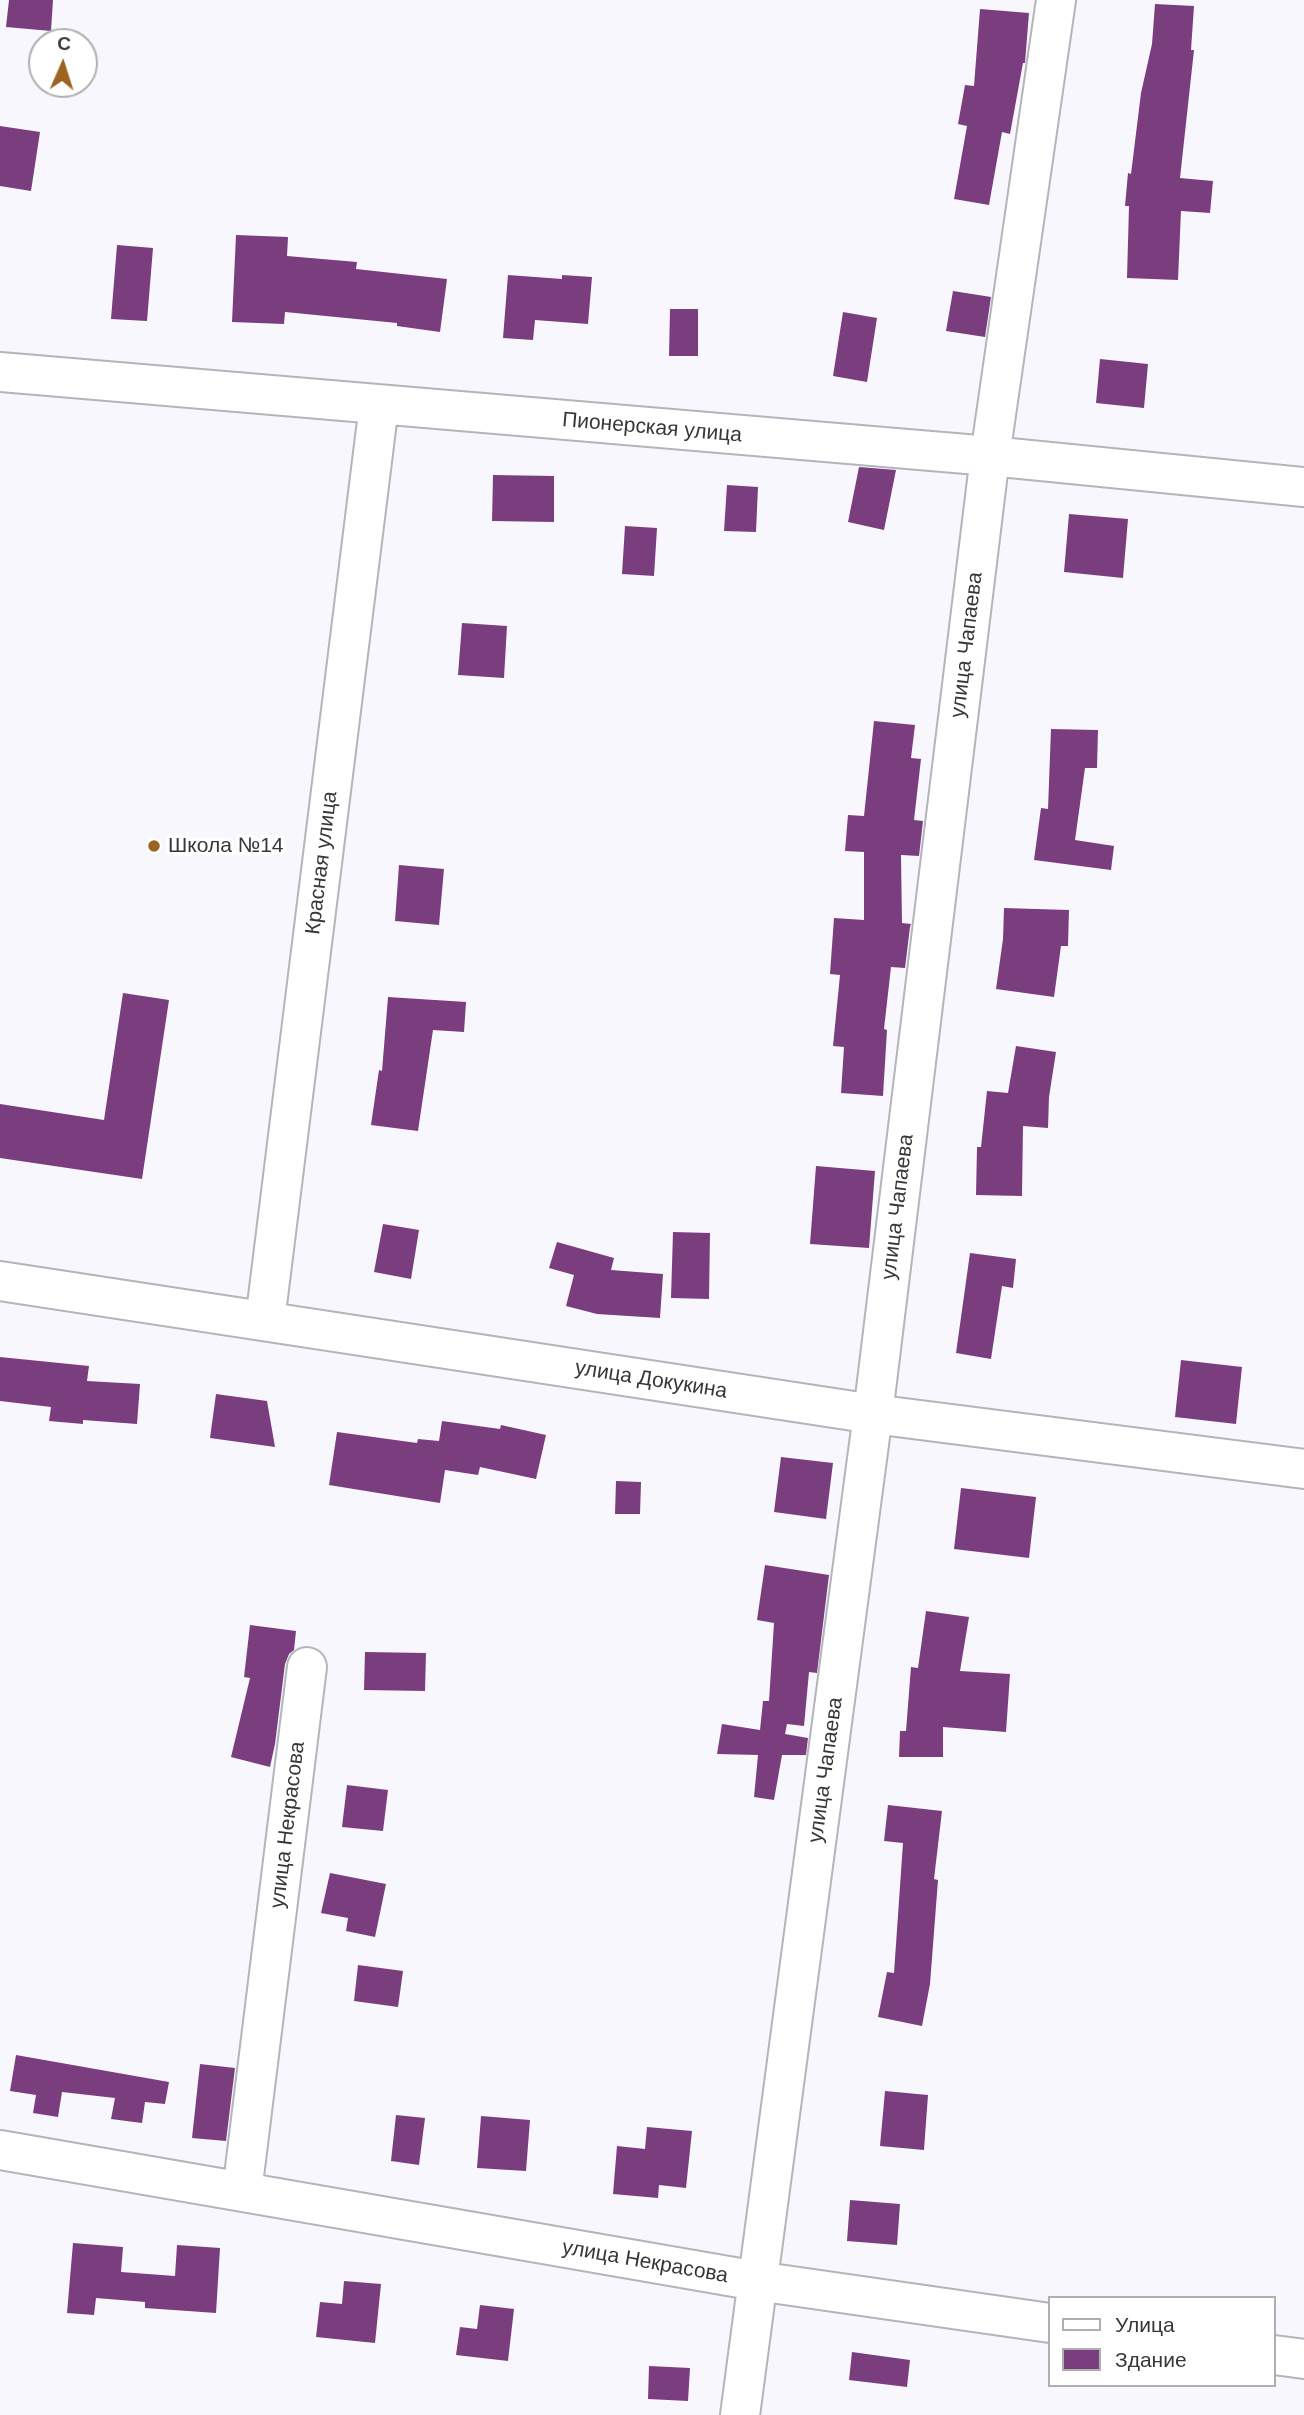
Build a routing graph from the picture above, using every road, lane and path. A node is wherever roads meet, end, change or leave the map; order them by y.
1 (1056, 0) edge
2 (0, 372) edge
3 (379, 405) junction
4 (990, 456) junction
5 (1304, 487) edge
6 (0, 1281) edge
7 (265, 1321) junction
8 (873, 1414) junction
9 (1304, 1469) edge
10 (307, 1667) dead end
11 (0, 2150) edge
12 (242, 2192) junction
13 (757, 2281) junction
14 (1048, 2323) edge
15 (1276, 2355) edge
16 (1304, 2359) edge
17 (740, 2415) edge

1 - 4 street, улица Чапаева
2 - 3 street, Пионерская улица
3 - 4 street, Пионерская улица
3 - 7 street, Красная улица
4 - 5 street, Пионерская улица
4 - 8 street, улица Чапаева
6 - 7 street, улица Докукина
7 - 8 street, улица Докукина
8 - 9 street, улица Докукина
8 - 13 street, улица Чапаева
10 - 12 street, улица Некрасова
11 - 12 street, улица Некрасова
12 - 13 street, улица Некрасова
13 - 14 street, улица Некрасова
13 - 17 street, улица Чапаева
15 - 16 street

